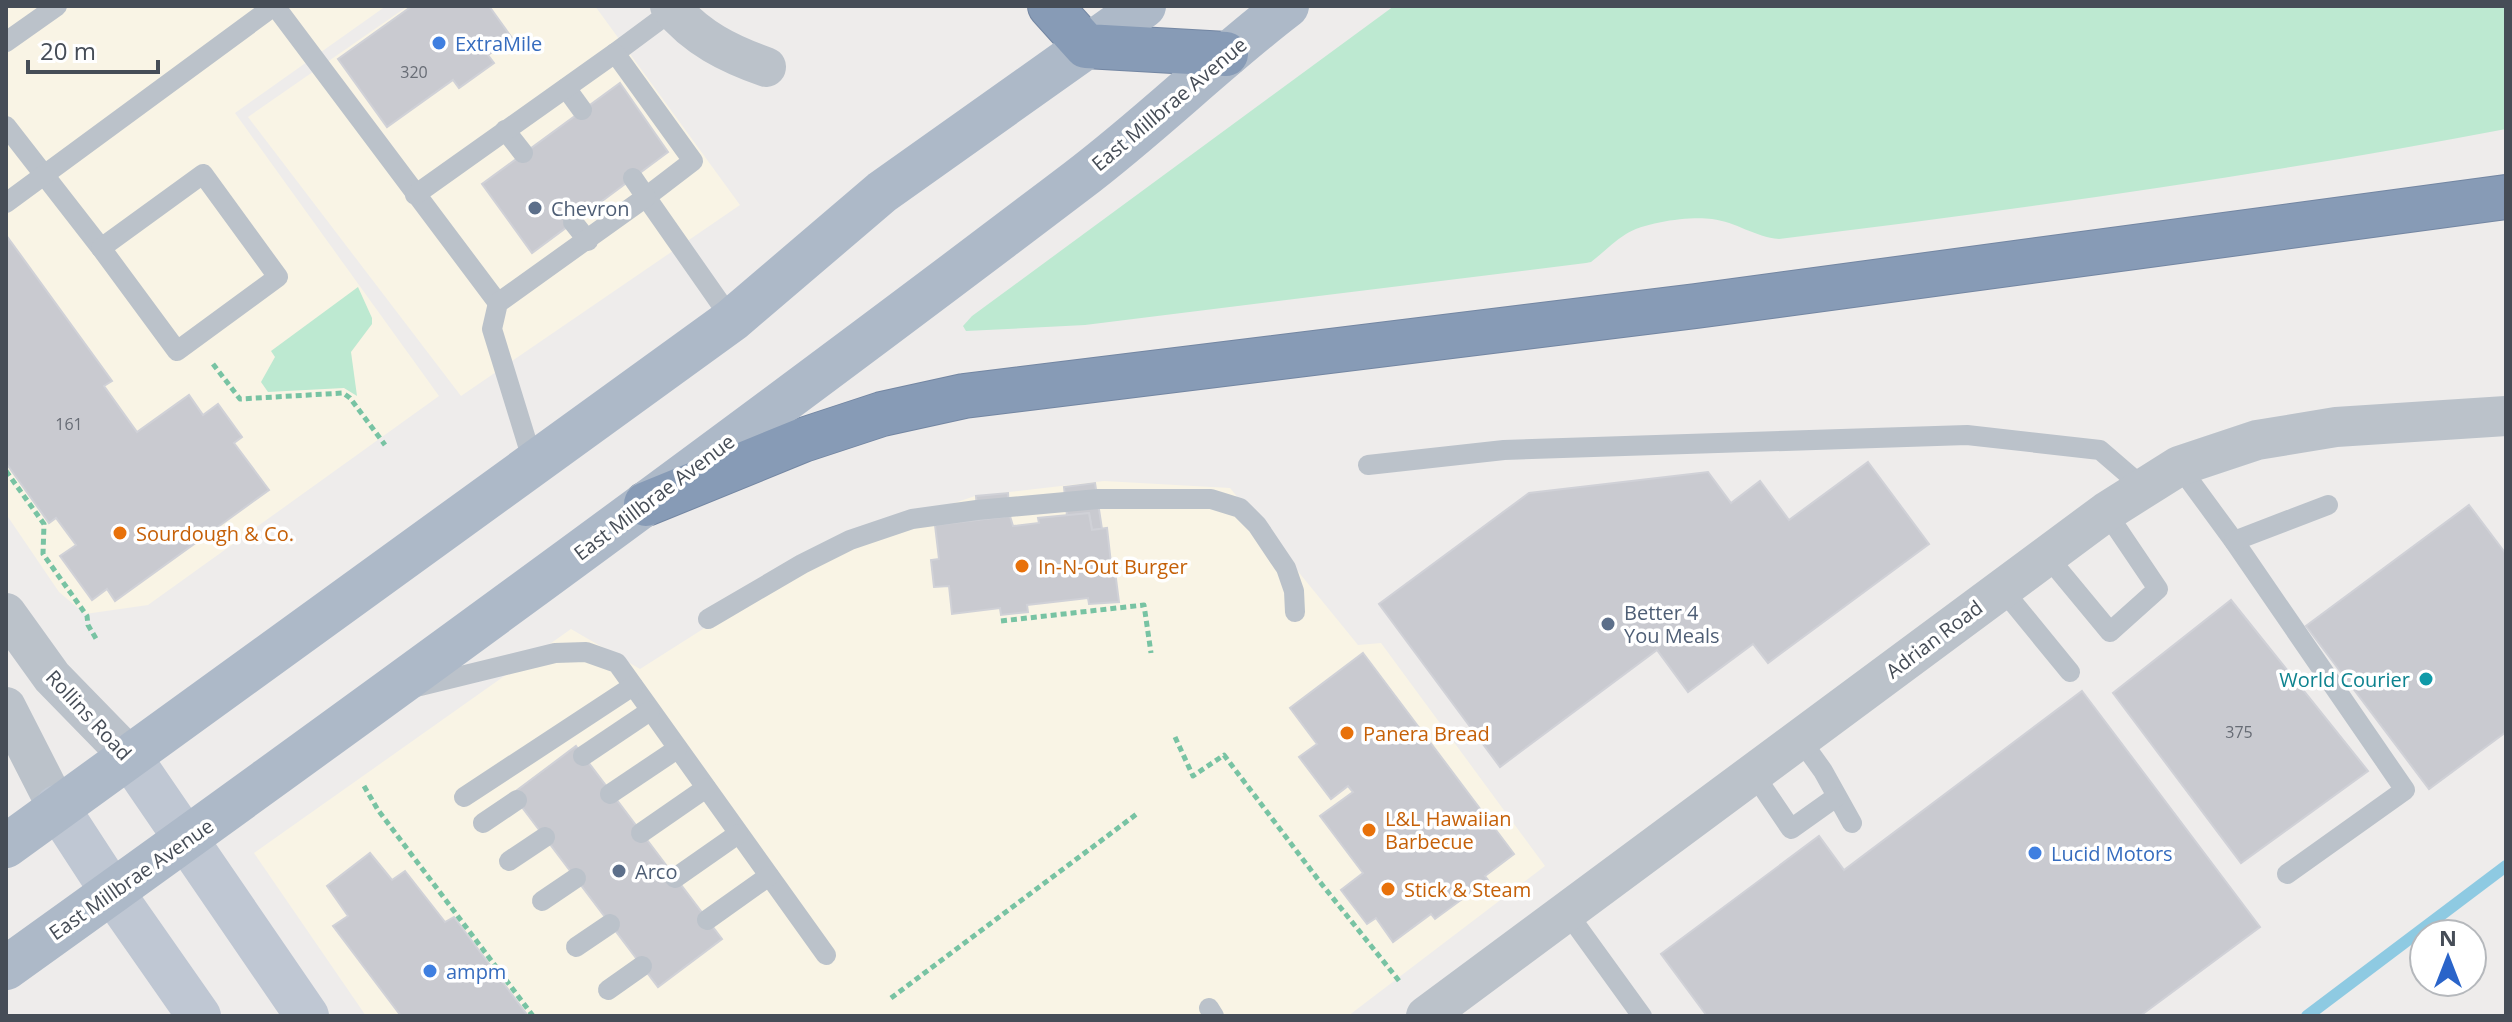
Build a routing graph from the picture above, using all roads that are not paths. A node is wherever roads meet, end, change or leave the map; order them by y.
1 (57, 6) edge
2 (274, 6) edge
3 (1050, 6) edge
4 (1144, 6) edge
5 (1287, 6) edge
6 (671, 8) edge
7 (6, 42) edge
8 (1086, 46) junction
9 (615, 53) junction
10 (1226, 54) junction
11 (766, 67) dead end
12 (566, 88) junction
13 (582, 110) dead end
14 (6, 126) edge
15 (505, 130) junction
16 (523, 153) dead end
17 (44, 176) junction
18 (633, 178) dead end
19 (415, 195) junction
20 (646, 197) junction
21 (2506, 197) edge
22 (6, 203) edge
23 (573, 222) dead end
24 (588, 241) junction
25 (101, 248) junction
26 (498, 303) junction
27 (732, 320) junction
28 (2506, 416) edge
29 (533, 462) junction
30 (1368, 465) dead end
31 (2179, 466) junction
32 (2144, 488) junction
33 (646, 504) junction
34 (2328, 505) dead end
35 (2106, 512) junction
36 (2234, 541) junction
37 (2047, 556) junction
38 (2002, 589) junction
39 (1295, 612) dead end
40 (6, 613) edge
41 (708, 619) dead end
42 (2070, 672) dead end
43 (633, 686) junction
44 (385, 694) junction
45 (6, 707) edge
46 (650, 711) junction
47 (1800, 739) junction
48 (677, 749) junction
49 (129, 756) junction
50 (583, 756) dead end
51 (1753, 773) junction
52 (706, 788) junction
53 (610, 794) dead end
54 (464, 797) dead end
55 (1836, 797) junction
56 (517, 800) dead end
57 (57, 807) junction
58 (483, 823) dead end
59 (1852, 823) dead end
60 (641, 833) dead end
61 (738, 834) junction
62 (545, 837) dead end
63 (185, 841) junction
64 (6, 846) edge
65 (509, 861) dead end
66 (2287, 874) dead end
67 (769, 876) junction
68 (576, 878) dead end
69 (675, 878) dead end
70 (113, 893) junction
71 (542, 901) dead end
72 (1566, 911) junction
73 (707, 920) dead end
74 (610, 924) dead end
75 (576, 947) dead end
76 (826, 955) dead end
77 (642, 966) dead end
78 (6, 968) edge
79 (608, 990) dead end
80 (199, 1016) edge
81 (307, 1016) edge
82 (1426, 1016) edge
83 (1642, 1016) edge

1 - 7 lane
2 - 17 lane
2 - 19 lane
3 - 8 highway
4 - 8 main road
5 - 10 main road, East Millbrae Avenue
6 - 9 lane
6 - 11 street
8 - 10 highway
8 - 27 main road
9 - 12 lane
9 - 20 lane
10 - 33 main road, East Millbrae Avenue
12 - 13 lane
12 - 15 lane
14 - 17 lane
15 - 16 lane
15 - 19 lane
17 - 22 lane
17 - 25 lane
18 - 20 lane
19 - 26 lane
20 - 24 lane
20 - 27 lane
21 - 33 highway
23 - 24 lane
24 - 26 lane
25 - 25 lane
26 - 29 lane
27 - 29 main road
28 - 31 street, Adrian Road
29 - 49 main road
30 - 32 lane
31 - 32 street, Adrian Road
31 - 36 lane
32 - 35 street, Adrian Road
33 - 44 main road, East Millbrae Avenue
34 - 36 lane
35 - 37 street, Adrian Road
35 - 37 lane
36 - 66 lane
37 - 38 street, Adrian Road
38 - 42 lane
38 - 47 street, Adrian Road
39 - 41 lane
40 - 49 street, Rollins Road
43 - 44 lane
43 - 46 lane
43 - 54 lane
44 - 63 main road, East Millbrae Avenue
45 - 57 street
46 - 48 lane
46 - 50 lane
47 - 51 street, Adrian Road
47 - 55 lane
48 - 52 lane
48 - 53 lane
49 - 57 main road
49 - 63 main road, Rollins Road
51 - 55 lane
51 - 72 street, Adrian Road
52 - 60 lane
52 - 61 lane
55 - 59 lane
56 - 58 lane
57 - 64 main road
57 - 70 main road
61 - 67 lane
61 - 69 lane
62 - 65 lane
63 - 70 main road, East Millbrae Avenue
63 - 81 main road, Rollins Road
67 - 73 lane
67 - 76 lane
68 - 71 lane
70 - 78 main road, East Millbrae Avenue
70 - 80 main road
72 - 82 street, Adrian Road
72 - 83 lane
74 - 75 lane
77 - 79 lane

